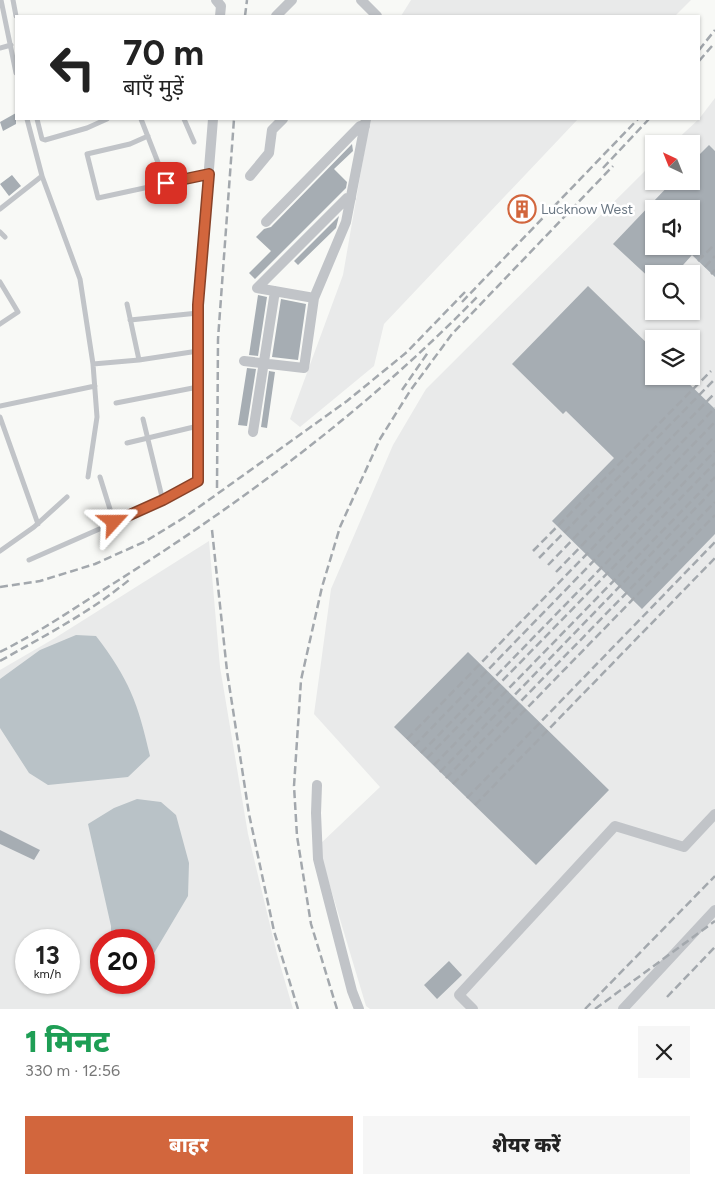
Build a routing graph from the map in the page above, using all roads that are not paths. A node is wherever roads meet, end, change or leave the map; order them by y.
1 (2, 0) edge
2 (13, 0) edge
3 (216, 0) edge
4 (292, 0) edge
5 (360, 0) edge
6 (2, 11) edge
7 (16, 15) edge
8 (220, 15) edge
9 (277, 15) edge
10 (376, 15) edge
11 (11, 45) junction
12 (0, 48) edge
13 (15, 67) edge
14 (27, 120) edge
15 (37, 120) edge
16 (105, 120) edge
17 (141, 120) edge
18 (184, 120) edge
19 (213, 120) edge
20 (282, 120) edge
21 (365, 122) edge
22 (148, 136) junction
23 (194, 142) dead end
24 (209, 174) junction
25 (42, 176) junction
26 (250, 176) dead end
27 (166, 183) junction
28 (351, 198) junction
29 (0, 209) edge
30 (266, 222) dead end
31 (0, 232) edge
32 (5, 237) dead end
33 (0, 282) edge
34 (275, 291) junction
35 (314, 298) junction
36 (127, 304) dead end
37 (198, 313) junction
38 (130, 320) junction
39 (0, 324) edge
40 (198, 351) junction
41 (139, 360) junction
42 (244, 361) dead end
43 (264, 363) junction
44 (93, 364) junction
45 (95, 386) junction
46 (198, 387) junction
47 (116, 403) dead end
48 (0, 406) edge
49 (0, 417) edge
50 (143, 419) dead end
51 (198, 426) junction
52 (253, 432) dead end
53 (148, 438) junction
54 (127, 443) dead end
55 (88, 476) dead end
56 (100, 477) dead end
57 (198, 481) joint
58 (67, 497) dead end
59 (163, 500) junction
60 (114, 522) junction
61 (38, 524) junction
62 (0, 551) edge
63 (29, 560) dead end
64 (318, 785) dead end
65 (715, 814) edge
66 (715, 910) edge
67 (360, 1009) edge
68 (473, 1009) edge
69 (623, 1009) edge

1 - 6 lane
2 - 7 lane
3 - 8 street
4 - 9 street
5 - 10 street
6 - 11 lane
11 - 12 lane
11 - 13 lane
14 - 25 lane
15 - 16 lane
17 - 22 lane
18 - 23 lane
19 - 24 street
20 - 26 street
21 - 28 street
21 - 30 street
22 - 27 lane
22 - 27 lane
24 - 27 lane
24 - 37 street
25 - 29 lane
25 - 44 lane
28 - 34 street
28 - 35 street
31 - 32 lane
33 - 39 lane
34 - 35 street
34 - 43 street
35 - 43 street
36 - 38 lane
37 - 38 lane
37 - 40 street
38 - 41 lane
40 - 41 lane
40 - 46 street
41 - 44 lane
42 - 43 street
43 - 52 street
44 - 45 lane
45 - 48 lane
45 - 55 lane
46 - 47 lane
46 - 51 street
49 - 61 lane
50 - 53 lane
51 - 53 lane
51 - 57 street
53 - 54 lane
53 - 59 lane
56 - 60 lane
57 - 59 lane
58 - 61 lane
59 - 60 lane
60 - 63 lane
61 - 62 lane
64 - 67 street
65 - 68 street
66 - 69 street

